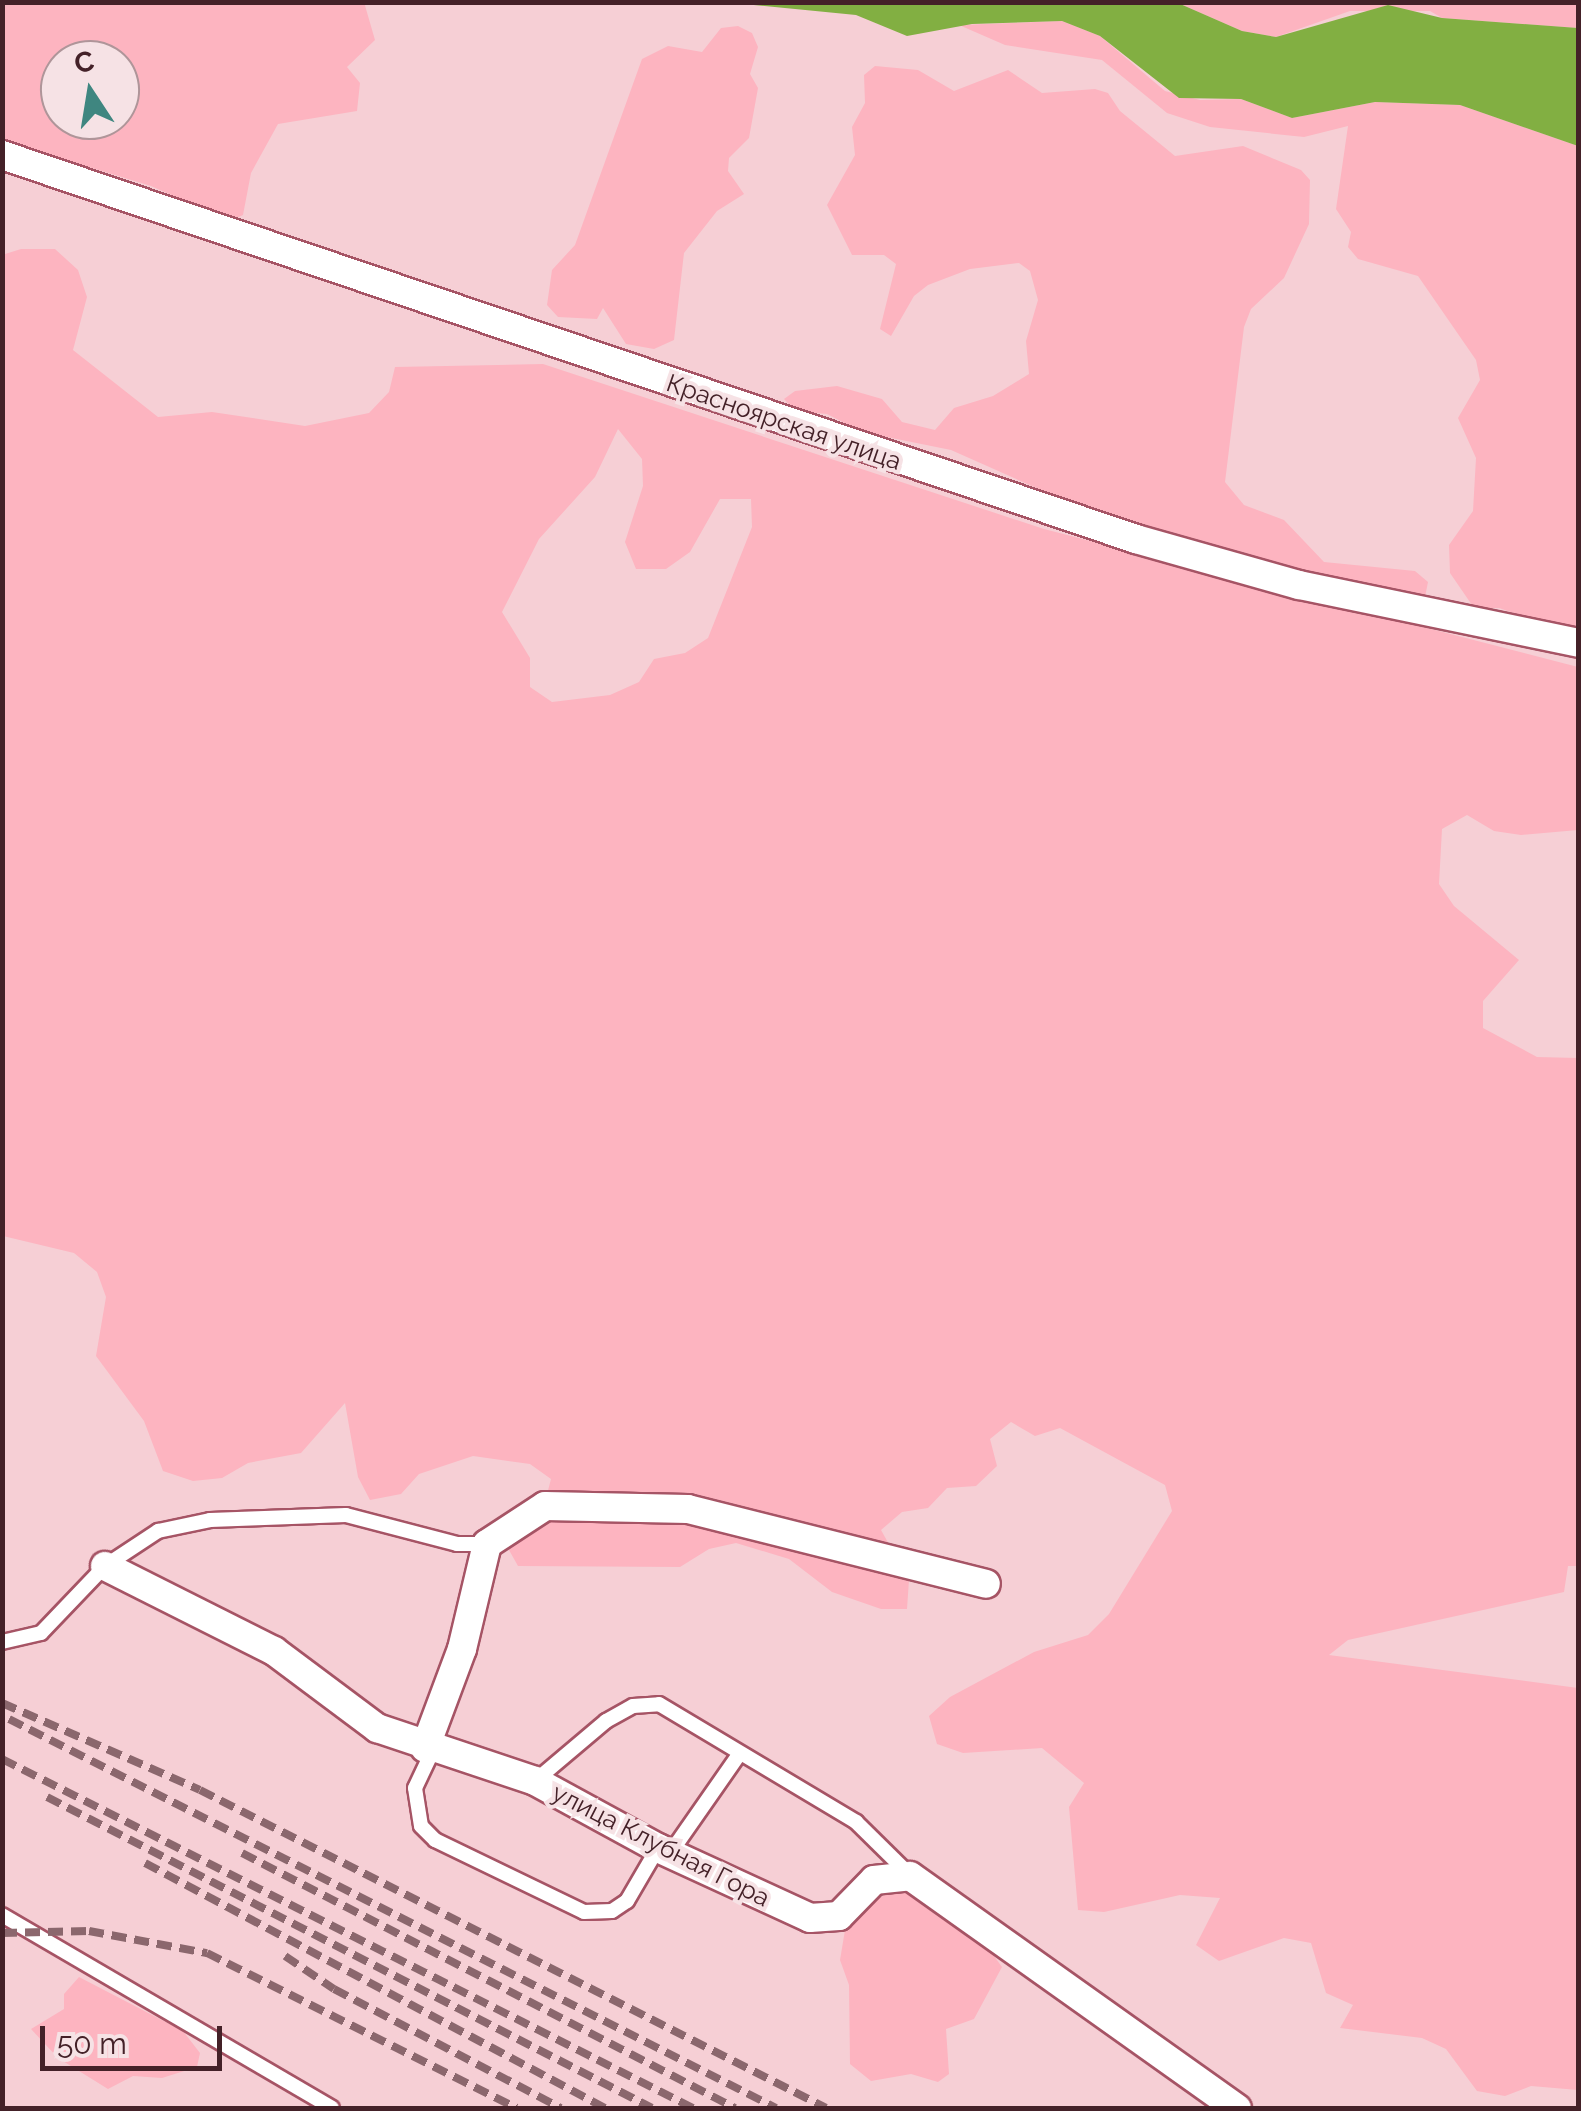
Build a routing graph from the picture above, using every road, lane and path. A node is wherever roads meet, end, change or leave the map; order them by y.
1 (2, 155) edge
2 (1578, 644) edge
3 (488, 1544) junction
4 (105, 1566) junction
5 (986, 1584) dead end
6 (2, 1642) edge
7 (429, 1749) junction
8 (738, 1756) junction
9 (535, 1782) junction
10 (664, 1850) junction
11 (910, 1876) junction
12 (2, 1914) edge
13 (332, 2108) edge
14 (1236, 2108) edge

1 - 2 street, Красноярская улица
3 - 4 lane
3 - 5 street
3 - 7 street
4 - 6 lane
4 - 7 street, улица Клубная Гора
7 - 9 street, улица Клубная Гора
7 - 10 lane
8 - 9 lane
8 - 10 lane
8 - 11 lane
9 - 10 street, улица Клубная Гора
10 - 11 street, улица Клубная Гора
11 - 14 street
12 - 13 lane

